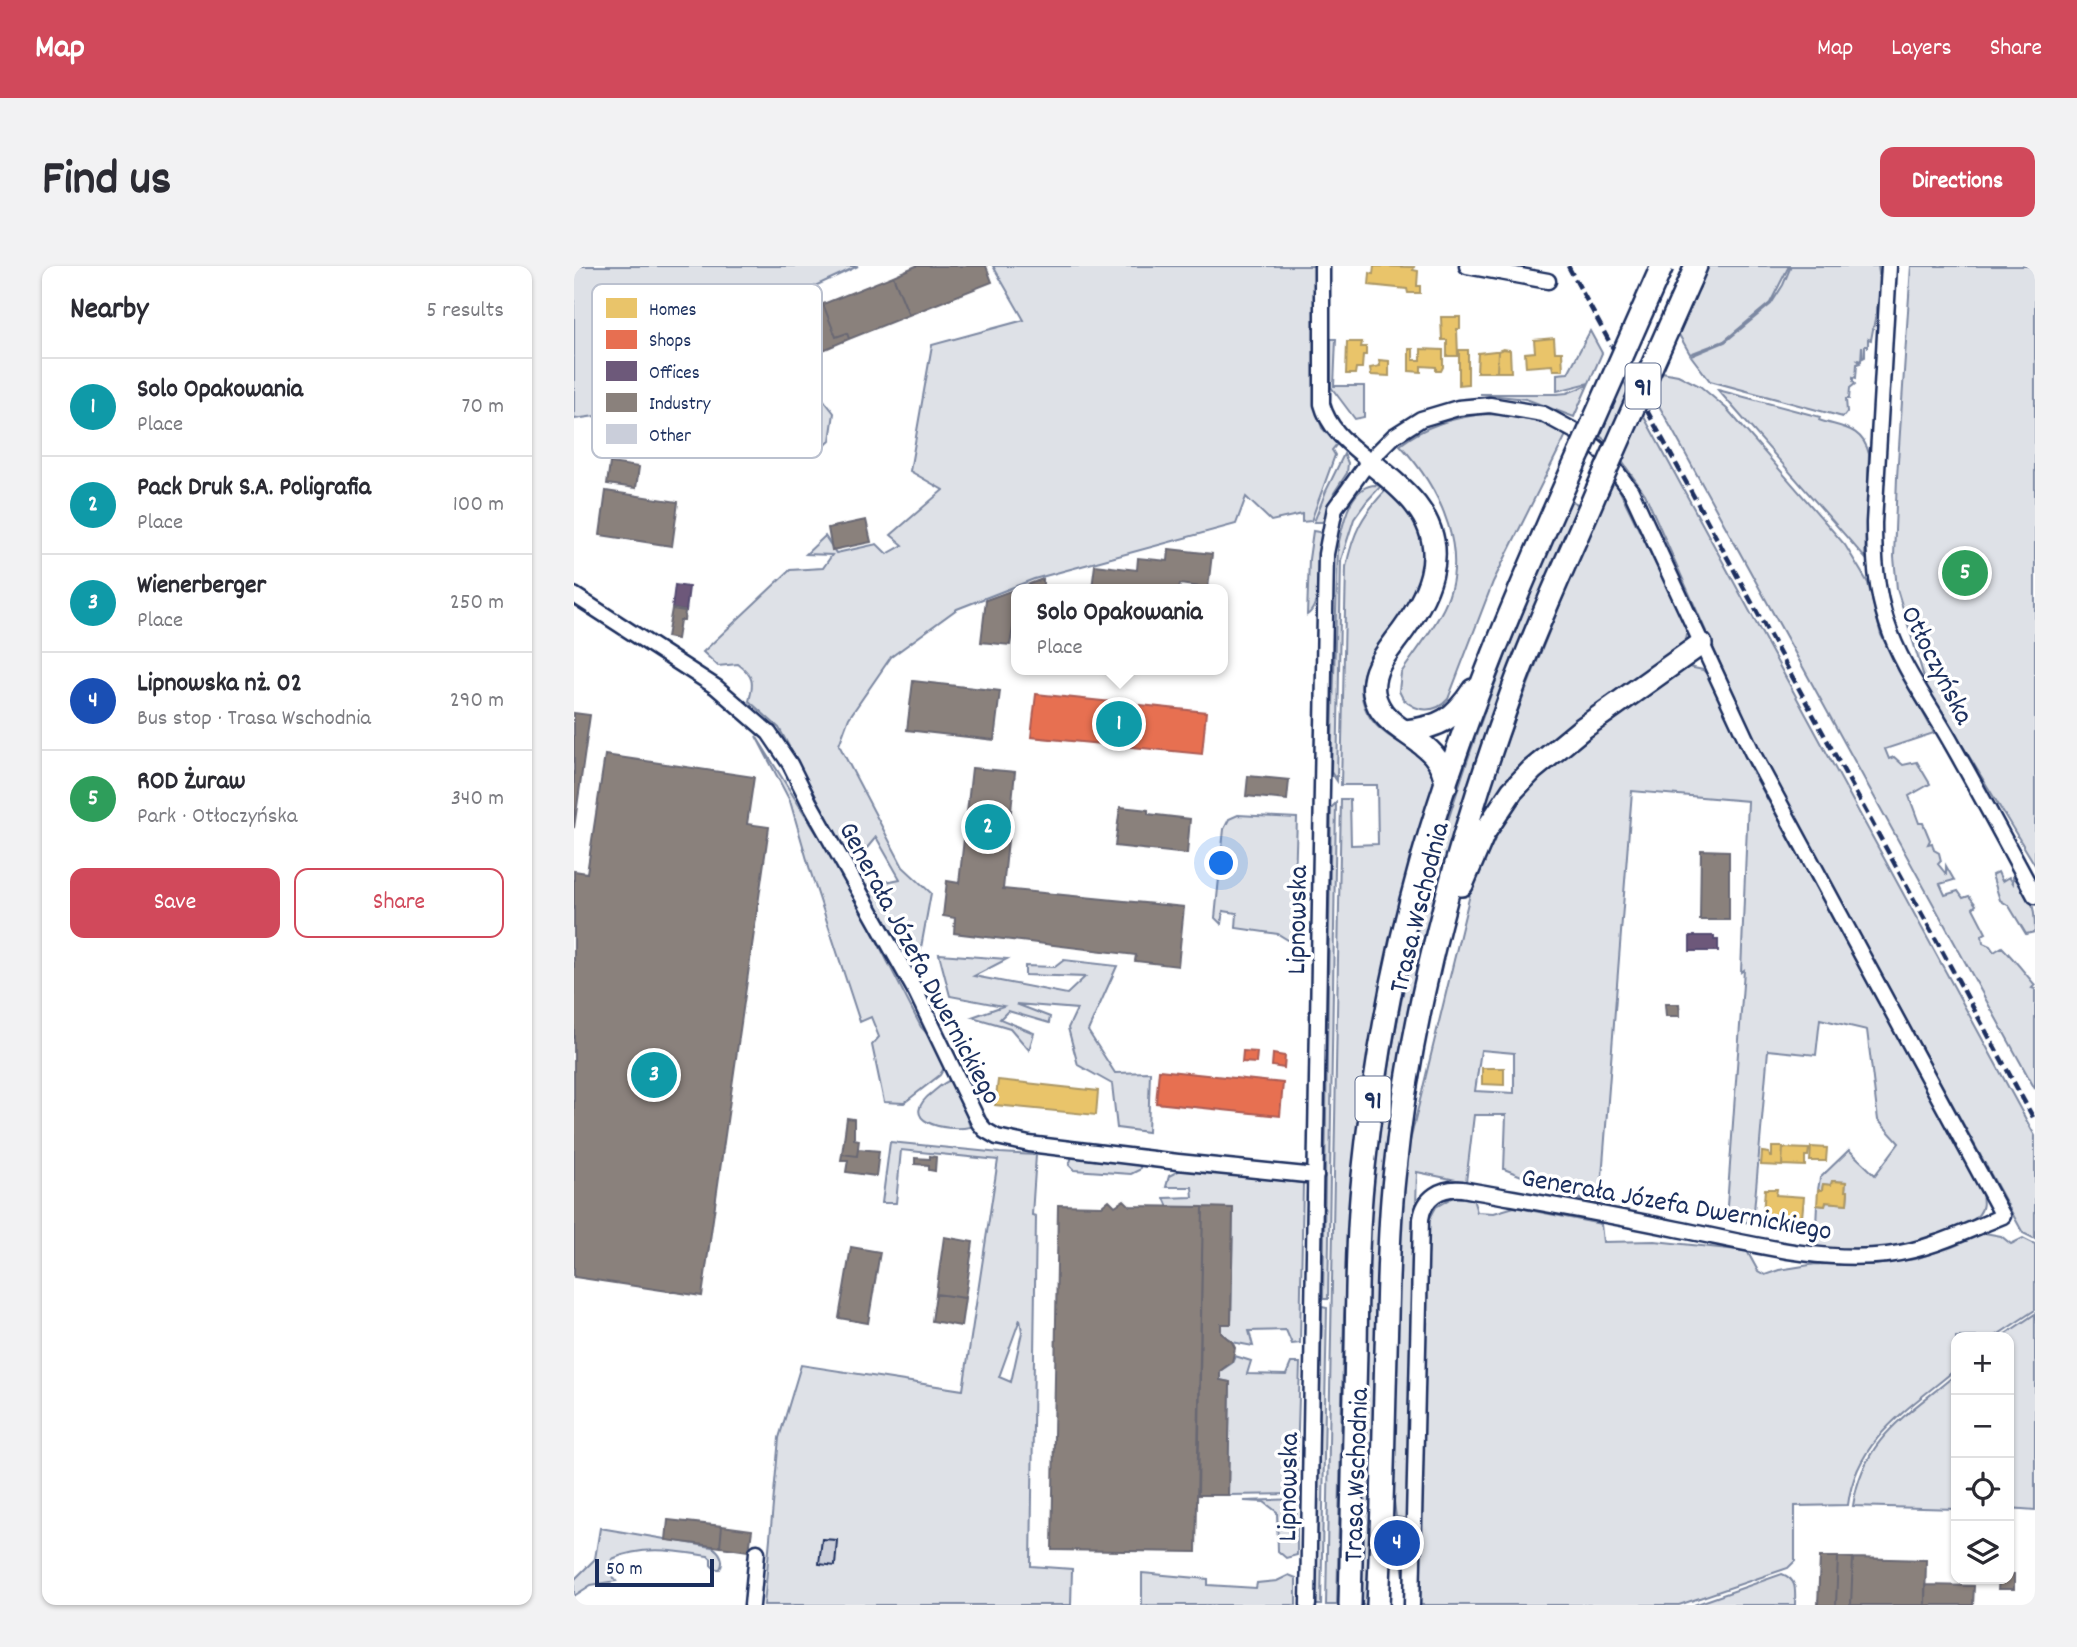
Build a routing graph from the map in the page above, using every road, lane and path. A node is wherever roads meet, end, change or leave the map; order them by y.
1 (1322, 266) edge
2 (1467, 266) edge
3 (1662, 266) edge
4 (1889, 266) edge
5 (1692, 274) edge
6 (1548, 281) dead end
7 (1369, 461) junction
8 (574, 595) edge
9 (1701, 644) junction
10 (1487, 668) junction
11 (1406, 731) junction
12 (1446, 786) junction
13 (2035, 896) edge
14 (1439, 926) junction
15 (1316, 1176) junction
16 (2003, 1216) joint
17 (757, 1552) dead end
18 (1378, 1600) edge
19 (751, 1605) edge
20 (1308, 1605) edge
21 (1350, 1605) edge
22 (1412, 1605) edge

1 - 7 street
2 - 6 street
3 - 10 main road, Trasa Wschodnia / 91, bridge
4 - 13 street, Otłoczyńska
5 - 14 main road, Trasa Wschodnia / 91, bridge
7 - 9 street, Lipnowska
7 - 11 main road
7 - 15 street, Lipnowska
8 - 15 street, Generała Józefa Dwernickiego
9 - 14 main road
9 - 16 street, Lipnowska
10 - 11 main road
10 - 12 main road, Trasa Wschodnia / 91
11 - 12 main road
12 - 21 main road, Trasa Wschodnia / 91
14 - 18 main road, Trasa Wschodnia / 91
15 - 20 street, Lipnowska
16 - 22 street, Generała Józefa Dwernickiego
17 - 19 street

